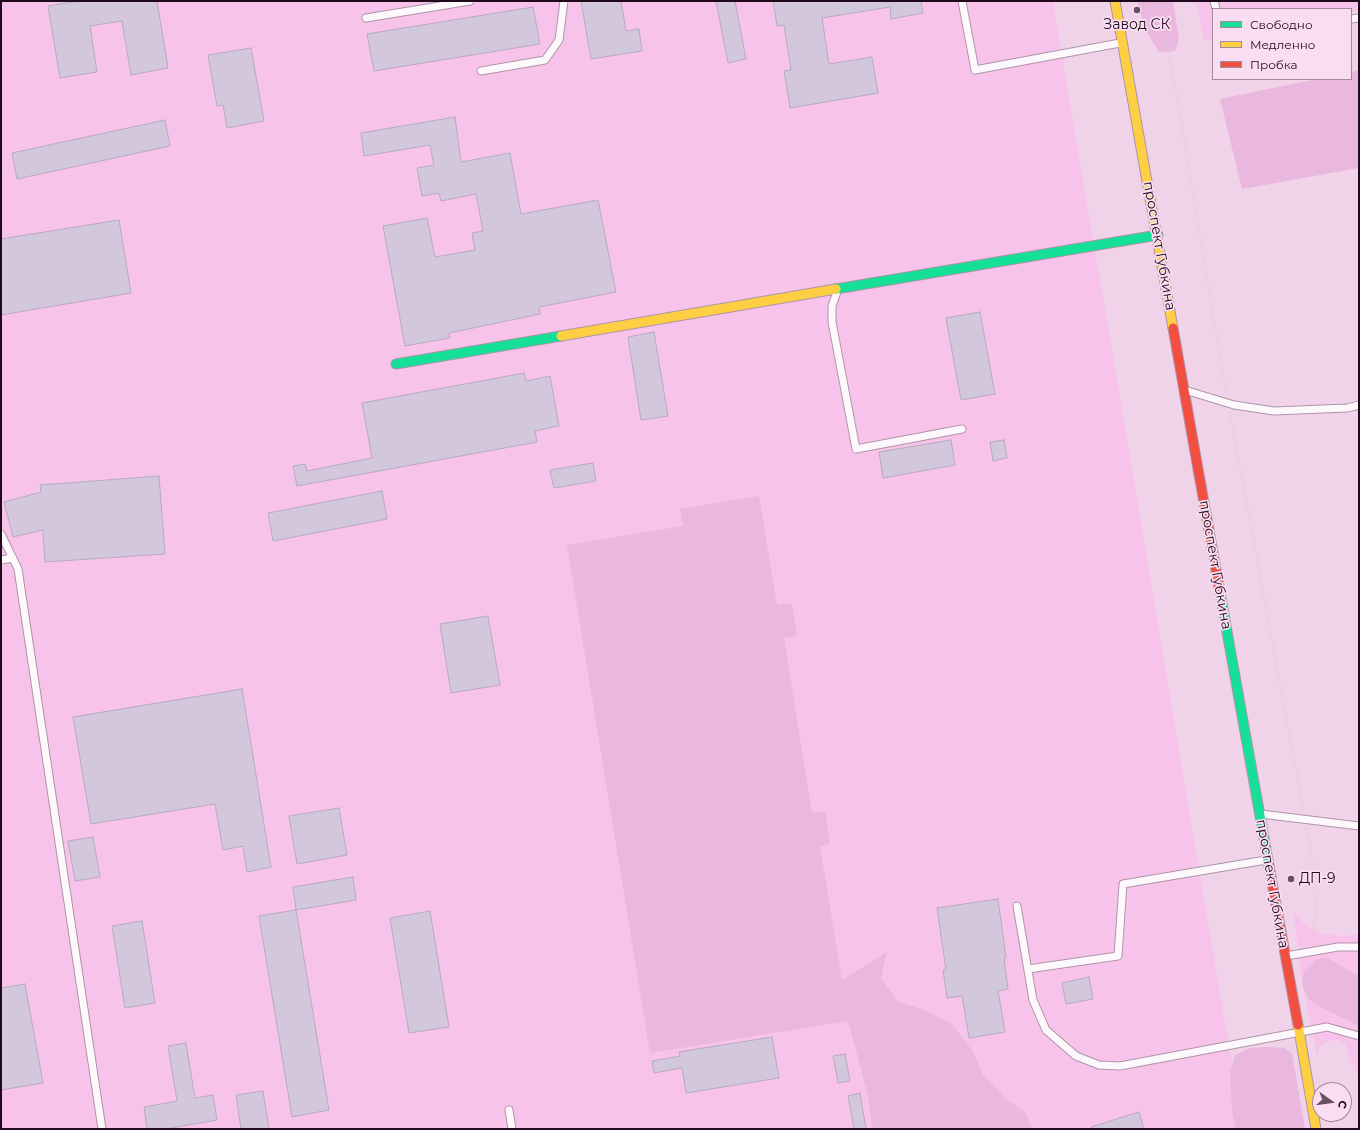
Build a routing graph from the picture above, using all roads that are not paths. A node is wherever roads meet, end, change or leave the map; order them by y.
1 (470, 1) edge
2 (564, 1) edge
3 (962, 1) edge
4 (1115, 1) edge
5 (366, 18) dead end
6 (1122, 43) junction
7 (482, 71) dead end
8 (1158, 235) junction
9 (838, 289) junction
10 (396, 364) dead end
11 (1184, 390) junction
12 (1359, 405) edge
13 (962, 429) dead end
14 (1, 534) edge
15 (13, 558) junction
16 (1, 560) edge
17 (1259, 814) junction
18 (1358, 824) edge
19 (1267, 860) junction
20 (1017, 906) dead end
21 (1359, 947) edge
22 (1285, 956) junction
23 (1028, 969) junction
24 (1299, 1033) junction
25 (1359, 1036) edge
26 (509, 1110) dead end
27 (102, 1129) edge
28 (512, 1129) edge
29 (1317, 1129) edge

1 - 5 lane
2 - 7 lane
3 - 6 lane
4 - 6 main road, проспект Губкина
6 - 8 main road, проспект Губкина
8 - 9 main road
8 - 11 main road, проспект Губкина
9 - 10 main road
9 - 13 lane
11 - 12 lane
11 - 17 main road, проспект Губкина
14 - 15 lane
15 - 16 lane
15 - 27 lane
17 - 18 lane
17 - 19 main road, проспект Губкина
19 - 22 main road, проспект Губкина
19 - 23 lane
20 - 23 lane
21 - 22 lane
22 - 24 main road, проспект Губкина
23 - 24 lane
24 - 25 lane
24 - 29 main road, проспект Губкина
26 - 28 lane

